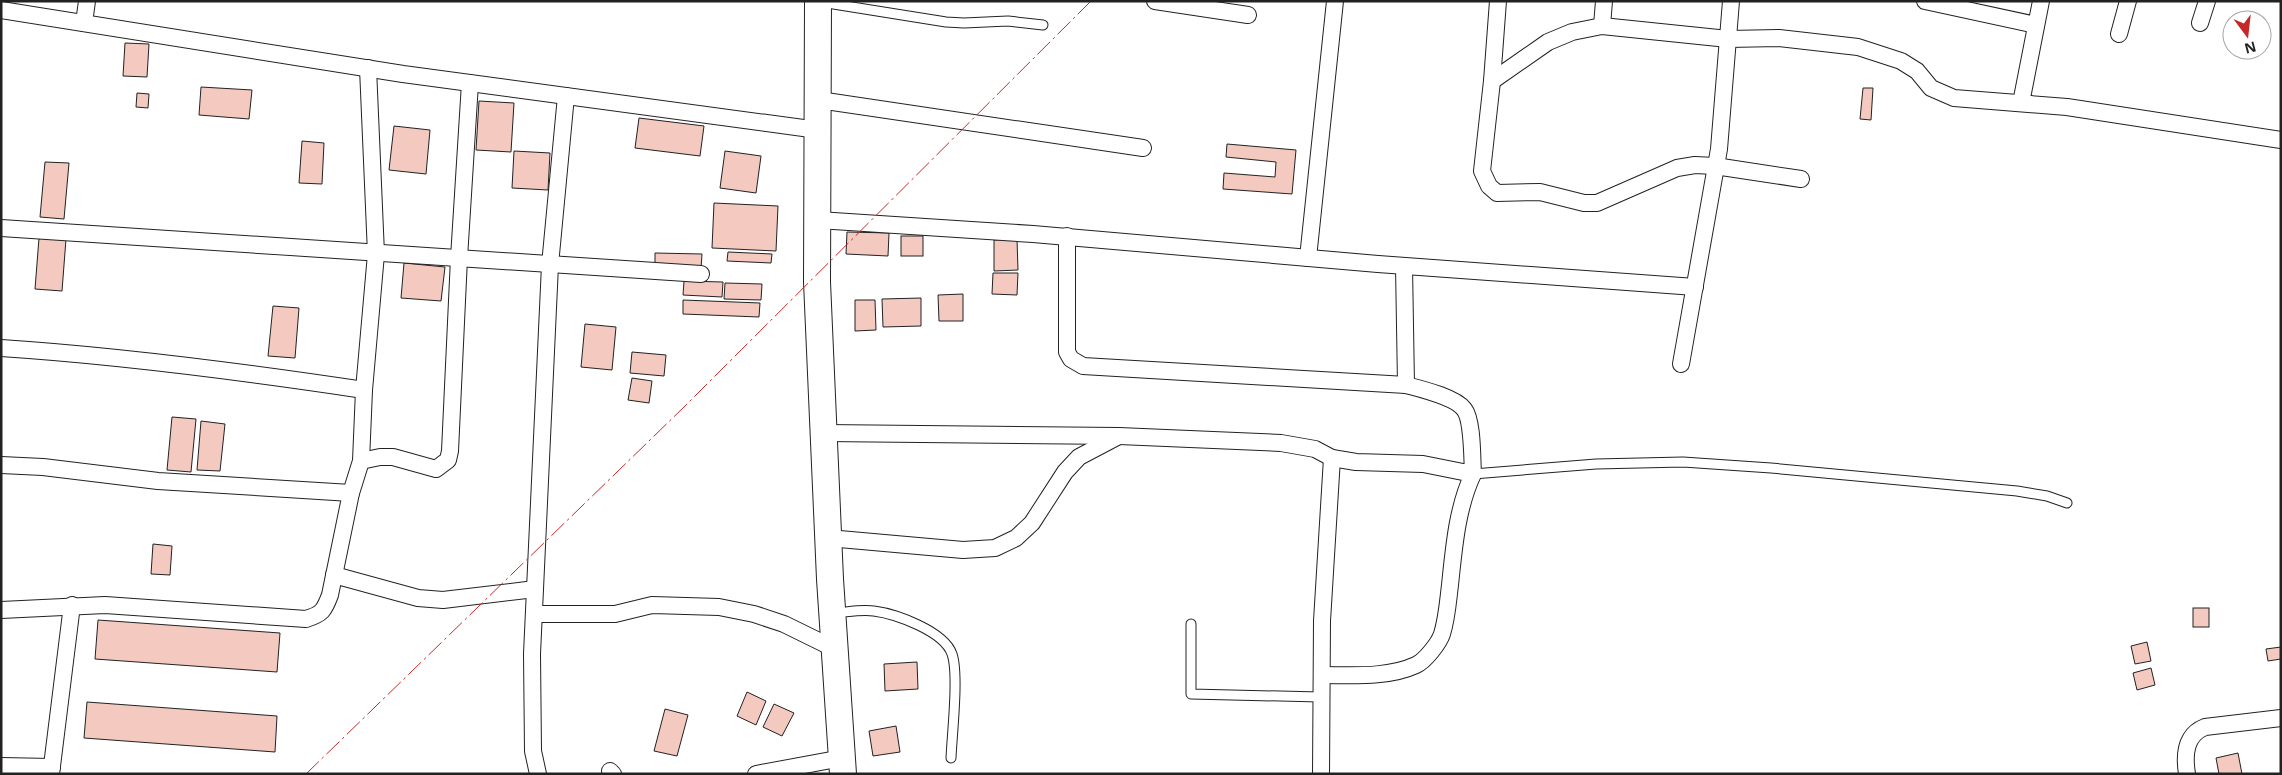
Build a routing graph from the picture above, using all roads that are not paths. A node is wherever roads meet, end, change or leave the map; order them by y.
1 (87, 1) edge
2 (818, 1) edge
3 (1155, 1) edge
4 (1335, 1) edge
5 (1498, 1) edge
6 (1604, 1) edge
7 (1731, 1) edge
8 (1925, 1) edge
9 (2041, 1) edge
10 (2128, 1) edge
11 (2207, 1) edge
12 (1, 10) edge
13 (1248, 15) dead end
14 (84, 23) junction
15 (2200, 23) dead end
16 (1043, 25) dead end
17 (2036, 25) junction
18 (1602, 26) junction
19 (2119, 34) dead end
20 (1728, 39) junction
21 (368, 68) junction
22 (1492, 81) junction
23 (470, 83) junction
24 (566, 96) junction
25 (819, 100) junction
26 (2021, 103) junction
27 (818, 130) junction
28 (2281, 140) edge
29 (1143, 148) dead end
30 (1716, 166) junction
31 (1801, 179) dead end
32 (818, 220) junction
33 (1, 228) edge
34 (1067, 236) junction
35 (376, 254) junction
36 (459, 258) junction
37 (1308, 258) junction
38 (550, 265) junction
39 (1404, 266) junction
40 (701, 274) dead end
41 (1695, 287) junction
42 (1, 348) edge
43 (1680, 364) dead end
44 (1406, 385) junction
45 (364, 390) junction
46 (824, 434) junction
47 (1119, 436) junction
48 (1332, 458) junction
49 (361, 461) junction
50 (1, 465) edge
51 (1473, 474) junction
52 (351, 493) junction
53 (2067, 503) dead end
54 (828, 538) junction
55 (334, 575) junction
56 (535, 589) junction
57 (72, 605) junction
58 (1, 610) edge
59 (832, 613) junction
60 (534, 614) junction
61 (1191, 624) dead end
62 (835, 649) junction
63 (1322, 675) junction
64 (1320, 696) junction
65 (2281, 718) edge
66 (951, 758) dead end
67 (1, 766) edge
68 (843, 766) edge
69 (52, 770) edge
70 (538, 774) edge
71 (756, 774) edge
72 (1321, 774) edge
73 (2187, 774) edge

1 - 14 street
2 - 16 lane
2 - 25 main road
3 - 13 street
4 - 37 street
5 - 22 street
6 - 18 street
7 - 20 street
8 - 17 street
9 - 17 street
10 - 19 street
11 - 15 street
12 - 14 street
14 - 21 street
17 - 26 street
18 - 20 street
18 - 22 street
20 - 26 street
20 - 30 street
21 - 23 street
21 - 35 street
22 - 30 street
23 - 24 street
23 - 36 street
24 - 27 street
24 - 38 street
25 - 27 main road
25 - 29 street
26 - 28 street
27 - 32 main road
30 - 31 street
30 - 41 street
32 - 34 street
32 - 46 main road
33 - 35 street
34 - 37 street
34 - 44 street
35 - 36 street
35 - 45 street
36 - 38 street
36 - 49 street
37 - 39 street
38 - 40 street
38 - 56 street
39 - 41 street
39 - 44 street
41 - 43 street
42 - 45 street
44 - 51 street
45 - 49 street
46 - 47 street
46 - 54 main road
47 - 48 street
47 - 54 street
48 - 51 street
48 - 63 street
49 - 52 street
50 - 52 street
51 - 53 lane
51 - 63 street
52 - 55 street
54 - 59 main road
55 - 56 street
55 - 57 street
56 - 60 street
57 - 58 street
57 - 69 street
59 - 62 main road
59 - 66 lane
60 - 62 street
60 - 70 street
61 - 64 lane
62 - 68 main road
63 - 64 street
64 - 72 street
65 - 73 street
67 - 69 street
68 - 71 street

